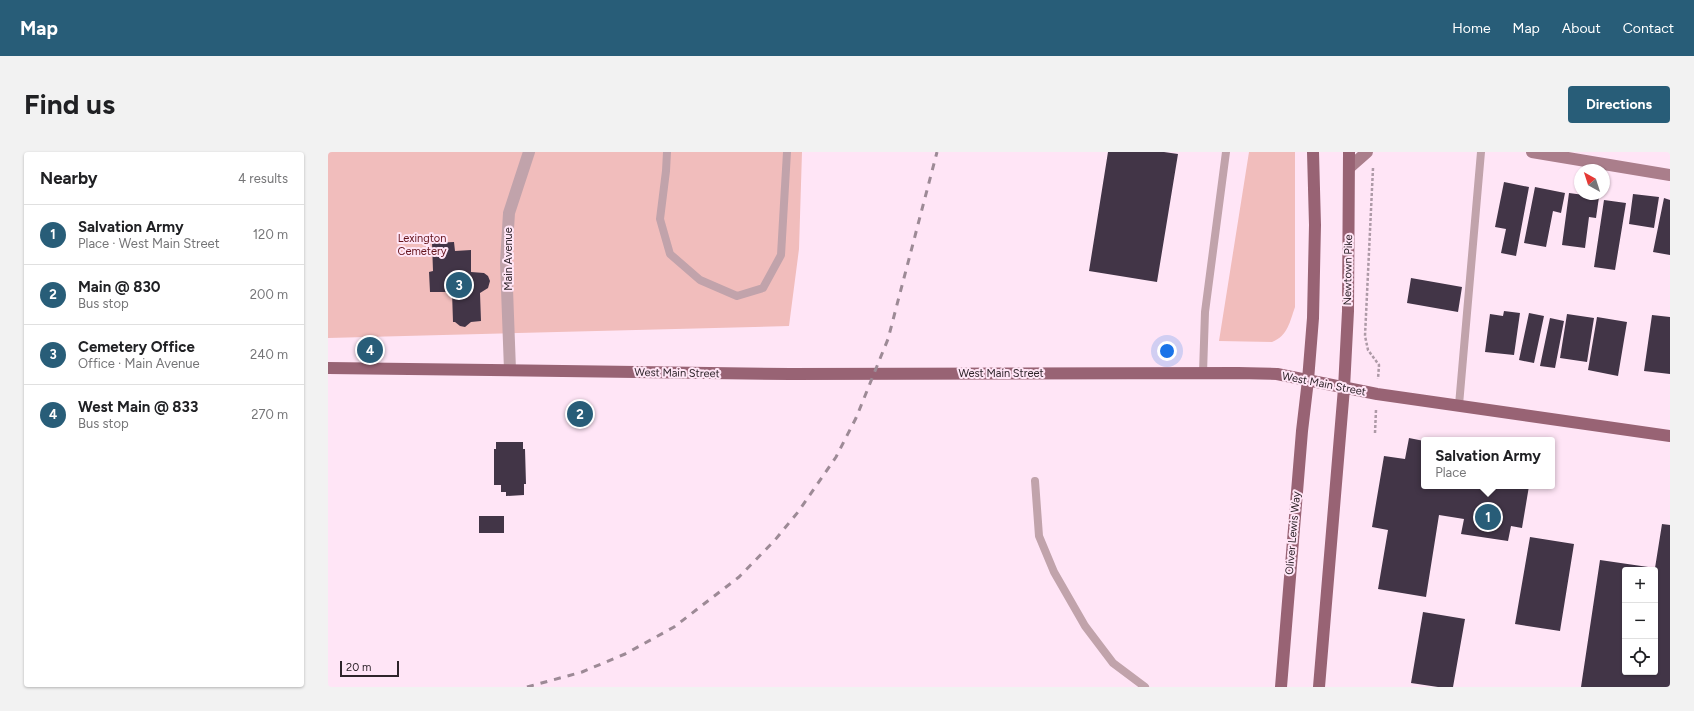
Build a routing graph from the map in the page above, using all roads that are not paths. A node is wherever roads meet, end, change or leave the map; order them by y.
1 (529, 152) edge
2 (667, 152) edge
3 (787, 152) edge
4 (1226, 152) edge
5 (1314, 152) edge
6 (1349, 152) edge
7 (1481, 152) edge
8 (1532, 152) edge
9 (1370, 156) edge
10 (1350, 167) junction
11 (1670, 175) edge
12 (328, 368) edge
13 (510, 370) junction
14 (1203, 373) junction
15 (1308, 380) junction
16 (1344, 388) junction
17 (1458, 404) junction
18 (1670, 436) edge
19 (1035, 481) dead end
20 (1144, 687) edge
21 (1281, 687) edge
22 (1319, 687) edge

1 - 13 street, Main Avenue
2 - 3 lane
4 - 14 lane
5 - 15 main road
6 - 10 main road, Newtown Pike
7 - 17 lane
8 - 11 main road
9 - 10 main road
10 - 16 main road, Newtown Pike
12 - 13 main road, West Main Street
13 - 14 main road, West Main Street
14 - 15 main road, West Main Street
15 - 16 main road, West Main Street
15 - 21 main road, Oliver Lewis Way
16 - 17 main road, West Main Street
16 - 22 main road
17 - 18 main road, West Main Street
19 - 20 lane

